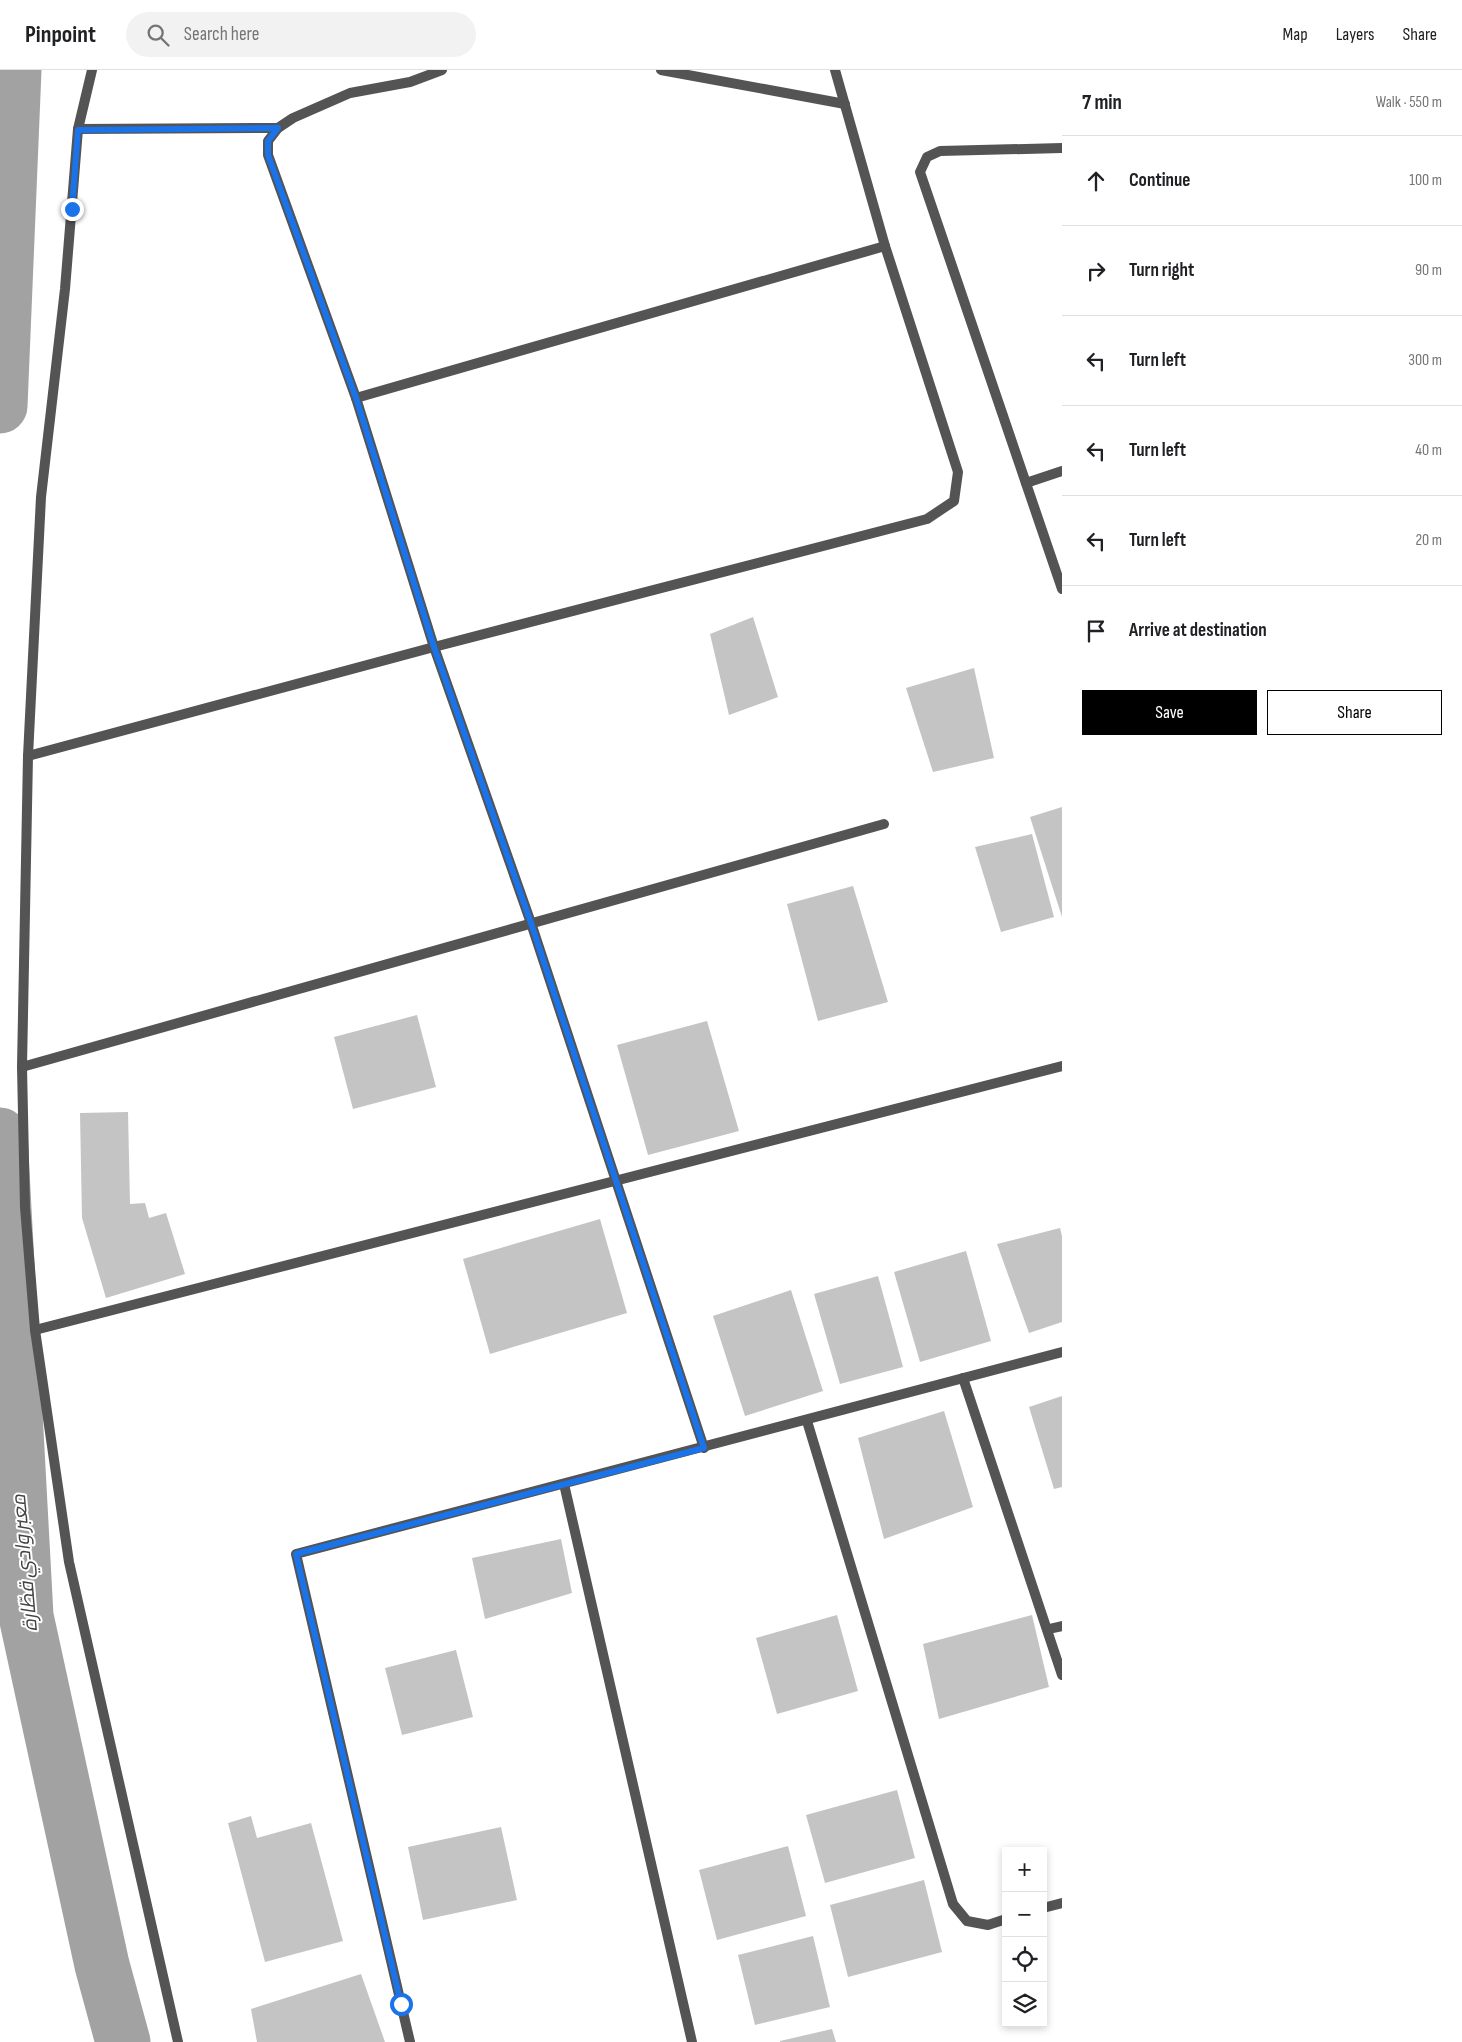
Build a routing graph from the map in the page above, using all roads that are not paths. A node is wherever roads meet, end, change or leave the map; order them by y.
1 (92, 70) edge
2 (442, 70) edge
3 (661, 70) edge
4 (835, 70) edge
5 (844, 104) junction
6 (278, 128) junction
7 (78, 130) junction
8 (1062, 148) edge
9 (885, 246) junction
10 (356, 398) junction
11 (1062, 471) edge
12 (1026, 483) junction
13 (1062, 590) edge
14 (434, 647) junction
15 (28, 756) junction
16 (884, 824) dead end
17 (531, 923) junction
18 (1062, 1066) edge
19 (22, 1067) junction
20 (615, 1180) junction
21 (35, 1330) junction
22 (1062, 1352) edge
23 (963, 1378) junction
24 (807, 1421) junction
25 (704, 1448) junction
26 (564, 1484) junction
27 (1062, 1626) edge
28 (1049, 1629) junction
29 (1062, 1675) edge
30 (1062, 1903) edge
31 (1047, 1907) edge
32 (1002, 1920) edge
33 (178, 2042) edge
34 (410, 2042) edge
35 (692, 2042) edge

1 - 7 street
2 - 6 street
3 - 5 street
4 - 5 street
5 - 9 street
6 - 7 street
6 - 10 street
7 - 15 street
8 - 12 street
9 - 10 street
9 - 14 street
10 - 14 street
11 - 12 street
12 - 13 street
14 - 15 street
14 - 17 street
15 - 19 street
16 - 17 street
17 - 19 street
17 - 20 street
18 - 20 street
19 - 21 street
20 - 21 street
20 - 25 street
21 - 33 street
22 - 23 street
23 - 24 street
23 - 28 street
24 - 25 street
24 - 32 street
25 - 26 street
26 - 34 street
26 - 35 street
27 - 28 street
28 - 29 street
30 - 31 street

